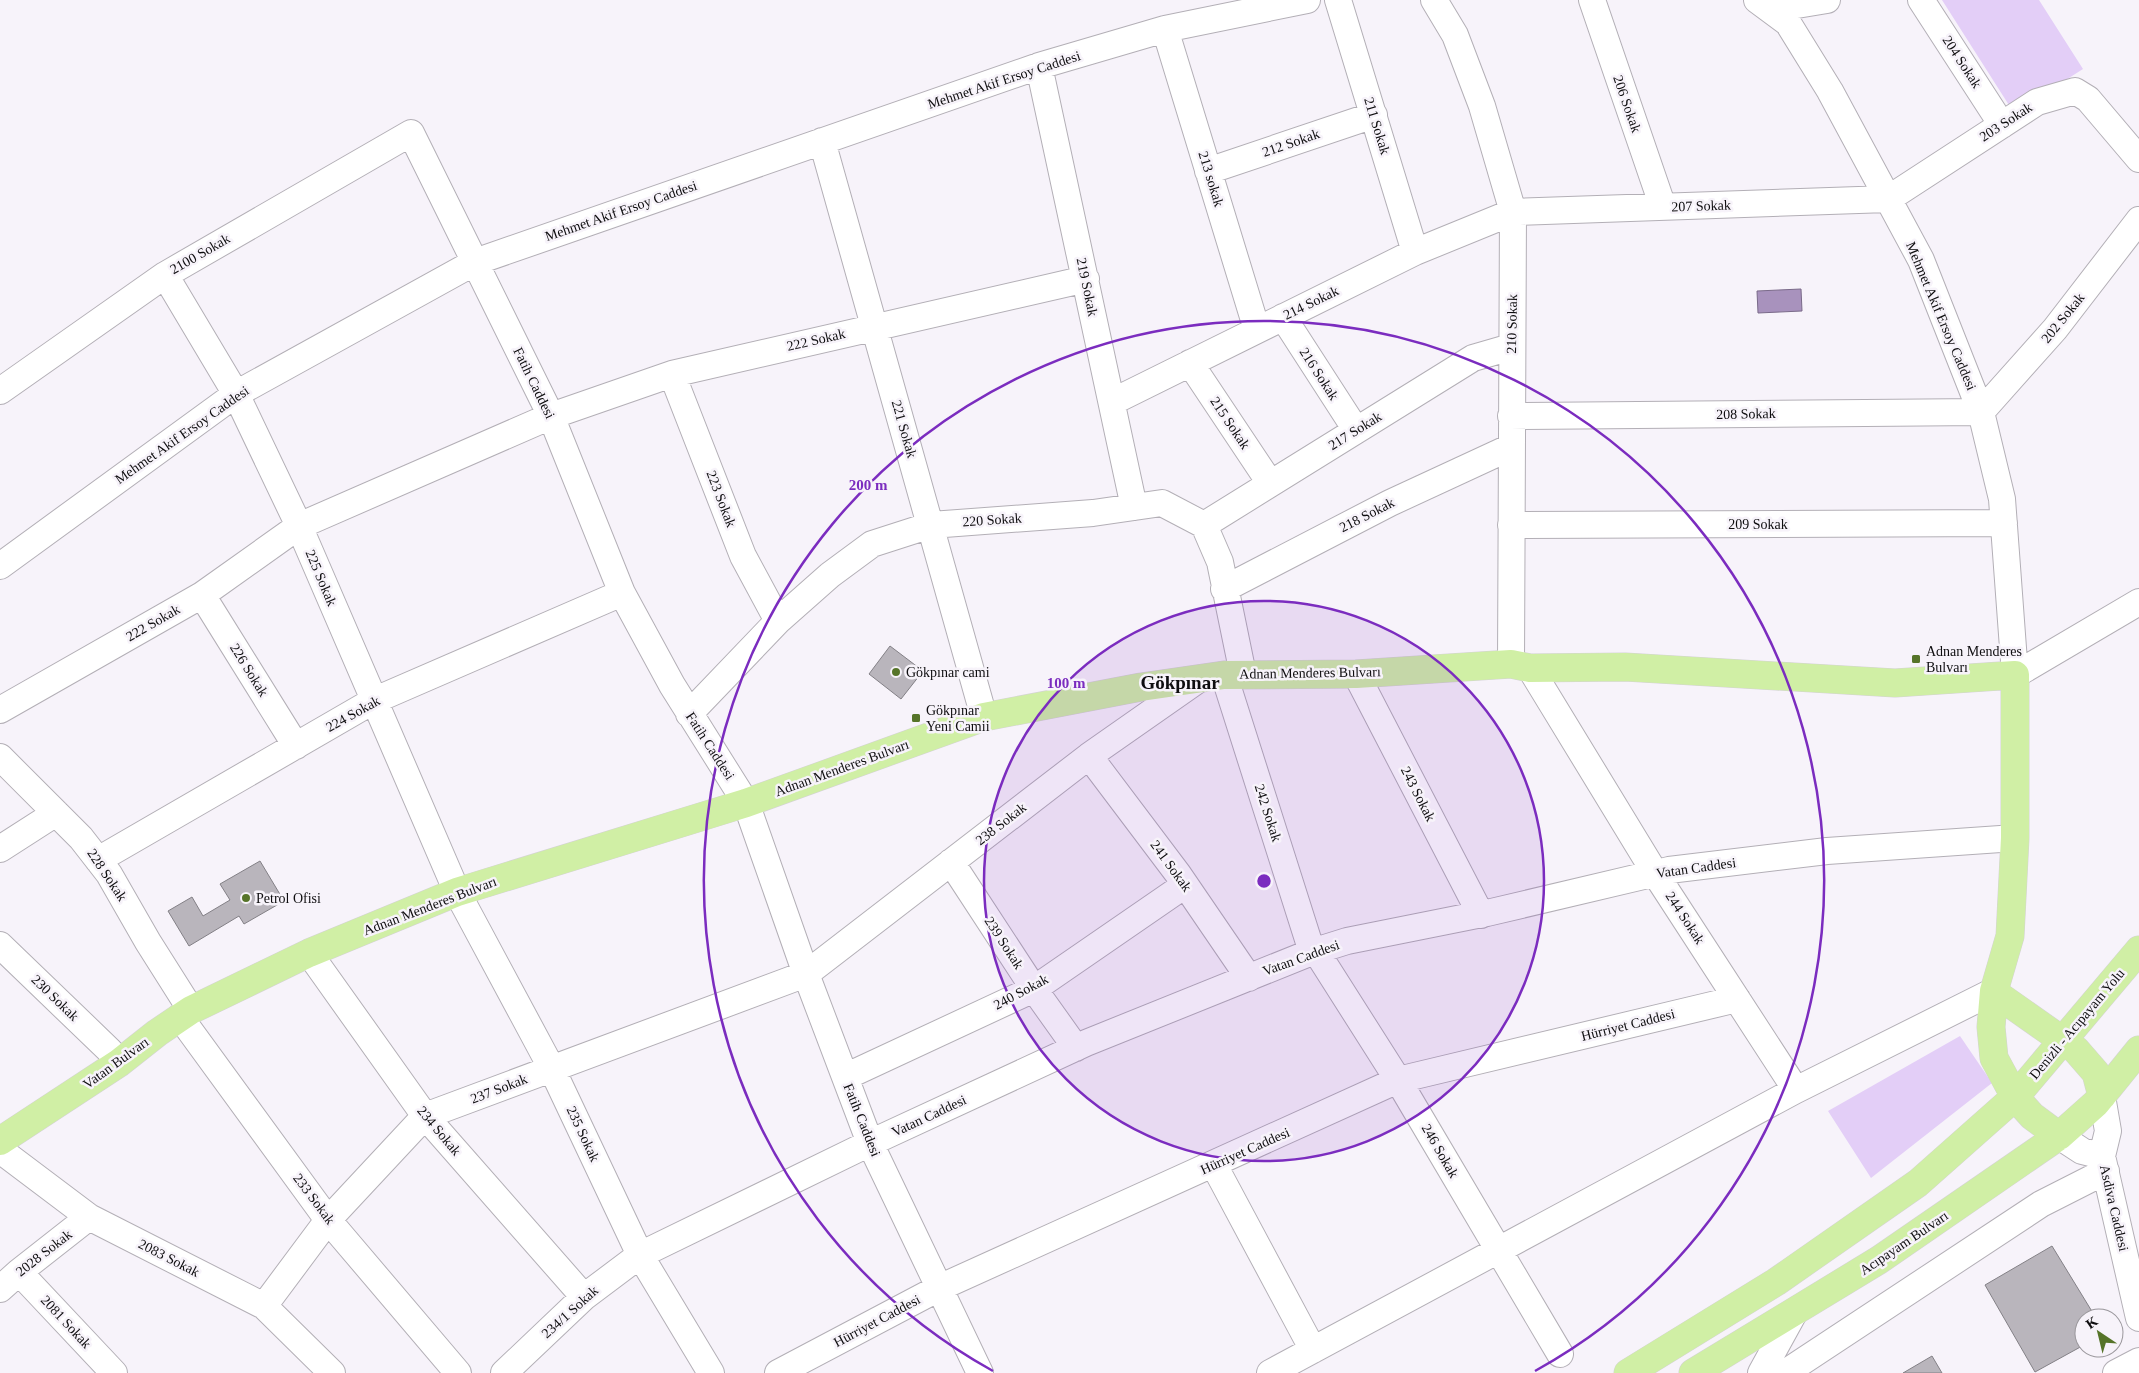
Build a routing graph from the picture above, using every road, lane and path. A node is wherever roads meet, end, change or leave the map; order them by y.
1 (1307, 0) edge
2 (1338, 0) edge
3 (1434, 0) edge
4 (1592, 0) edge
5 (1827, 0) edge
6 (1921, 0) edge
7 (1765, 4) edge
8 (1165, 29) junction
9 (1039, 66) junction
10 (1374, 115) junction
11 (2002, 125) junction
12 (411, 132) joint
13 (822, 141) junction
14 (2139, 159) edge
15 (1208, 171) junction
16 (1888, 199) junction
17 (1663, 207) junction
18 (1513, 212) junction
19 (2139, 220) edge
20 (1415, 252) junction
21 (475, 262) junction
22 (164, 275) junction
23 (1086, 279) junction
24 (1283, 317) junction
25 (875, 327) junction
26 (1257, 330) junction
27 (1511, 347) junction
28 (1190, 363) junction
29 (672, 374) junction
30 (0, 392) edge
31 (236, 394) junction
32 (1112, 402) junction
33 (1980, 412) junction
34 (551, 416) junction
35 (1511, 416) junction
36 (1356, 430) junction
37 (1511, 447) junction
38 (1270, 484) junction
39 (1134, 507) junction
40 (2004, 523) junction
41 (931, 525) junction
42 (1204, 525) junction
43 (1511, 525) junction
44 (299, 526) junction
45 (0, 566) edge
46 (1224, 589) junction
47 (622, 593) junction
48 (202, 595) junction
49 (2139, 602) edge
50 (778, 621) junction
51 (1521, 666) junction
52 (1356, 674) junction
53 (2015, 675) junction
54 (1222, 676) junction
55 (373, 701) junction
56 (0, 710) edge
57 (689, 714) junction
58 (984, 717) junction
59 (296, 746) junction
60 (1089, 756) junction
61 (0, 757) edge
62 (746, 802) junction
63 (56, 813) junction
64 (2015, 838) junction
65 (0, 849) edge
66 (98, 860) junction
67 (951, 862) junction
68 (1655, 873) junction
69 (1185, 885) junction
70 (457, 892) junction
71 (1480, 914) junction
72 (0, 946) edge
73 (2139, 950) edge
74 (1314, 952) junction
75 (308, 953) junction
76 (806, 974) junction
77 (1249, 978) junction
78 (1034, 989) junction
79 (1994, 992) junction
80 (1737, 998) junction
81 (186, 1014) junction
82 (157, 1033) junction
83 (2064, 1040) junction
84 (1076, 1048) junction
85 (2139, 1050) edge
86 (110, 1051) junction
87 (552, 1069) junction
88 (845, 1077) junction
89 (1398, 1080) junction
90 (1796, 1090) junction
91 (2102, 1096) junction
92 (2015, 1097) junction
93 (425, 1116) junction
94 (0, 1119) edge
95 (2059, 1136) junction
96 (0, 1141) edge
97 (870, 1143) junction
98 (0, 1150) edge
99 (2104, 1164) junction
100 (1214, 1165) junction
101 (89, 1217) junction
102 (328, 1220) junction
103 (1498, 1250) junction
104 (640, 1255) junction
105 (9, 1280) edge
106 (939, 1288) junction
107 (584, 1297) junction
108 (264, 1306) junction
109 (1794, 1313) junction
110 (2139, 1318) edge
111 (1313, 1350) junction
112 (1560, 1354) dead end
113 (2139, 1361) edge
114 (114, 1373) edge
115 (332, 1373) edge
116 (458, 1373) edge
117 (504, 1373) edge
118 (711, 1373) edge
119 (778, 1373) edge
120 (980, 1373) edge
121 (1270, 1373) edge
122 (1628, 1373) edge
123 (1694, 1373) edge
124 (1761, 1373) edge
125 (1785, 1373) edge
126 (2116, 1373) edge

1 - 8 street, Mehmet Akif Ersoy Caddesi
2 - 10 street, 211 Sokak
3 - 18 street, 210 Sokak
4 - 17 street, 206 Sokak
5 - 7 street
6 - 11 street, 204 Sokak
7 - 16 street, Mehmet Akif Ersoy Caddesi
8 - 9 street, Mehmet Akif Ersoy Caddesi
8 - 15 street, 213 sokak
9 - 13 street, Mehmet Akif Ersoy Caddesi
9 - 23 street, 219 Sokak
10 - 15 street, 212 Sokak
10 - 20 street, 211 Sokak
11 - 14 street, 203 Sokak
11 - 16 street, 203 Sokak
12 - 21 street, Fatih Caddesi
12 - 22 street, 2100 Sokak
13 - 21 street, Mehmet Akif Ersoy Caddesi
13 - 25 street, 221 Sokak
15 - 26 street, 213 sokak
16 - 17 street, 207 Sokak
16 - 33 street, Mehmet Akif Ersoy Caddesi
17 - 18 street, 207 Sokak
18 - 20 street, 214 Sokak
18 - 27 street, 210 Sokak
19 - 33 street, 202 Sokak
20 - 24 street, 214 Sokak
21 - 31 street, Mehmet Akif Ersoy Caddesi
21 - 34 street, Fatih Caddesi
22 - 30 street, 2100 Sokak
22 - 31 street, 225 Sokak
23 - 25 street, 222 Sokak
23 - 32 street, 219 Sokak
24 - 26 street, 214 Sokak
24 - 36 street, 216 Sokak
25 - 29 street, 222 Sokak
25 - 41 street, 221 Sokak
26 - 28 street, 214 Sokak
27 - 35 street, 210 Sokak
27 - 36 street, 217 Sokak
28 - 32 street, 214 Sokak
28 - 38 street, 215 Sokak
29 - 34 street, 222 Sokak
29 - 50 street, 223 Sokak
31 - 44 street, 225 Sokak
31 - 45 street, Mehmet Akif Ersoy Caddesi
32 - 39 street, 219 Sokak
33 - 35 street, 208 Sokak
33 - 40 street, Mehmet Akif Ersoy Caddesi
34 - 44 street, 222 Sokak
34 - 47 street, Fatih Caddesi
35 - 37 street, 210 Sokak
36 - 38 street, 217 Sokak
37 - 43 street, 210 Sokak
37 - 46 street, 218 Sokak
38 - 42 street, 217 Sokak
39 - 41 street, 220 Sokak
39 - 42 street, 220 Sokak
40 - 43 street, 209 Sokak
40 - 53 street, Mehmet Akif Ersoy Caddesi
41 - 50 street, 220 Sokak
41 - 58 street, 221 Sokak
42 - 46 street
43 - 51 street, 210 Sokak
44 - 48 street, 222 Sokak
44 - 55 street, 225 Sokak
46 - 54 street
47 - 55 street, 224 Sokak
47 - 57 street, Fatih Caddesi
48 - 56 street, 222 Sokak
48 - 59 street, 226 Sokak
49 - 53 street
50 - 57 street, 220 Sokak
51 - 52 main road, Adnan Menderes Bulvarı
51 - 53 main road, Adnan Menderes Bulvarı
51 - 68 street, 244 Sokak
52 - 54 main road, Adnan Menderes Bulvarı
52 - 71 street, 243 Sokak
53 - 64 main road
54 - 58 main road, Adnan Menderes Bulvarı
54 - 60 street, 238 Sokak
54 - 74 street, 242 Sokak
55 - 59 street, 224 Sokak
55 - 70 street, 225 Sokak
57 - 62 street, Fatih Caddesi
58 - 62 main road, Adnan Menderes Bulvarı
59 - 66 street, 224 Sokak
60 - 67 street, 238 Sokak
60 - 69 street, 241 Sokak
61 - 63 street, 228 Sokak
62 - 70 main road, Adnan Menderes Bulvarı
62 - 76 street, Fatih Caddesi
63 - 65 street
63 - 66 street, 228 Sokak
64 - 68 street, Vatan Caddesi
64 - 79 main road
66 - 81 street, 228 Sokak
67 - 76 street, 238 Sokak
67 - 78 street, 239 Sokak
68 - 71 street, Vatan Caddesi
68 - 80 street, 244 Sokak
69 - 77 street, 241 Sokak
69 - 78 street, 240 Sokak
70 - 75 main road, Adnan Menderes Bulvarı
70 - 87 street, 235 Sokak
71 - 74 street, Vatan Caddesi
72 - 86 street, 230 Sokak
73 - 83 main road, Denizli - Acıpayam Yolu
74 - 77 street, Vatan Caddesi
74 - 89 street, 246 Sokak
75 - 81 main road, Adnan Menderes Bulvarı
75 - 93 street, 234 Sokak
76 - 87 street, 237 Sokak
76 - 88 street, Fatih Caddesi
77 - 84 street, Vatan Caddesi
78 - 84 street, 239 Sokak
78 - 88 street, 240 Sokak
79 - 83 main road
79 - 90 street
79 - 92 main road
80 - 89 street, Hürriyet Caddesi
80 - 90 street, 244 Sokak
81 - 82 main road, Adnan Menderes Bulvarı
81 - 102 street, 233 Sokak
82 - 86 main road, Vatan Bulvarı
82 - 96 main road, Vatan Bulvarı
83 - 91 main road
83 - 92 main road, Denizli - Acıpayam Yolu
84 - 97 street, Vatan Caddesi
85 - 91 main road
86 - 94 main road, Vatan Bulvarı
87 - 93 street, 237 Sokak
87 - 104 street, 235 Sokak
88 - 97 street, Fatih Caddesi
89 - 100 street, Hürriyet Caddesi
89 - 103 street, 246 Sokak
90 - 103 street
91 - 95 main road, Acıpayam Bulvarı
91 - 99 street, Asdiva Caddesi
92 - 95 main road
92 - 122 main road
93 - 102 street, 237 Sokak
93 - 107 street, 234 Sokak
95 - 99 street, Asdiva Caddesi
95 - 109 main road, Acıpayam Bulvarı
97 - 104 street, Vatan Caddesi
97 - 106 street, Fatih Caddesi
98 - 101 street, 2083 Sokak
99 - 110 street, Asdiva Caddesi
99 - 125 street
100 - 106 street, Hürriyet Caddesi
100 - 111 street
101 - 105 street, 2028 Sokak
101 - 108 street, 2083 Sokak
102 - 108 street, 237 Sokak
102 - 116 street, 233 Sokak
103 - 111 street
103 - 112 street, 246 Sokak
104 - 107 street, 234/1 Sokak
104 - 118 street, 235 Sokak
105 - 114 street, 2081 Sokak
106 - 119 street, Hürriyet Caddesi
106 - 120 street, Fatih Caddesi
107 - 117 street, 234/1 Sokak
108 - 115 street, 2083 Sokak
109 - 123 main road, Acıpayam Bulvarı
109 - 124 street
111 - 121 street
113 - 126 street

